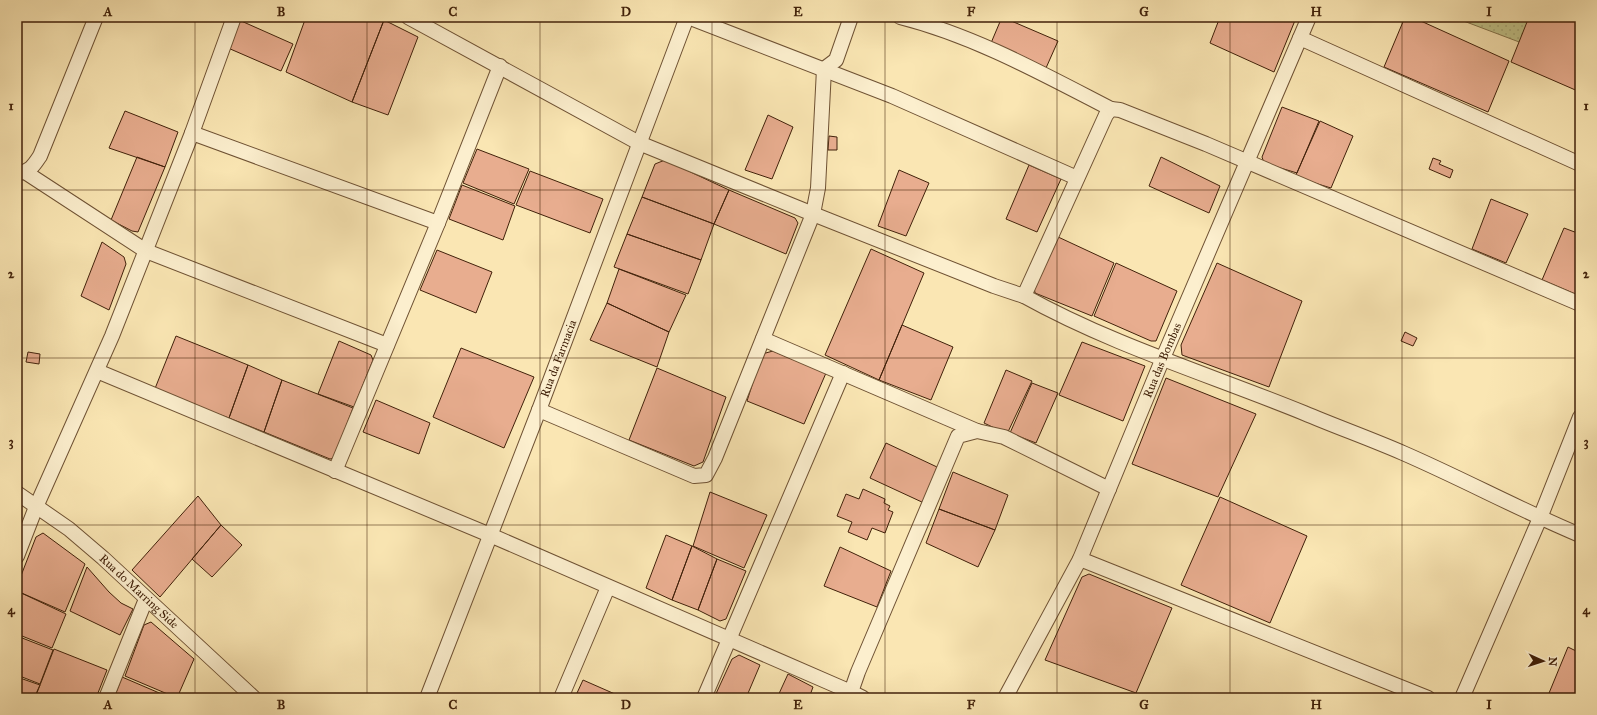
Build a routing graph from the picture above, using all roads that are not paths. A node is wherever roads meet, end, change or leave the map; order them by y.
1 (96, 17) edge
2 (234, 17) edge
3 (408, 17) edge
4 (688, 17) edge
5 (851, 17) edge
6 (900, 17) edge
7 (1309, 17) edge
8 (1300, 38) junction
9 (500, 66) junction
10 (824, 69) junction
11 (1111, 109) junction
12 (192, 133) junction
13 (639, 143) junction
14 (1248, 162) junction
15 (1580, 164) edge
16 (21, 172) edge
17 (1077, 178) junction
18 (813, 214) junction
19 (438, 224) junction
20 (146, 251) junction
21 (1024, 296) junction
22 (1580, 304) edge
23 (763, 339) junction
24 (387, 345) junction
25 (1163, 358) junction
26 (96, 371) junction
27 (843, 373) junction
28 (539, 410) junction
29 (1580, 417) edge
30 (977, 431) junction
31 (335, 471) junction
32 (1109, 489) junction
33 (17, 493) edge
34 (36, 507) junction
35 (1540, 518) junction
36 (490, 535) junction
37 (1580, 535) edge
38 (17, 556) edge
39 (1080, 559) junction
40 (608, 586) junction
41 (146, 599) junction
42 (729, 639) junction
43 (857, 695) edge
44 (106, 698) edge
45 (254, 698) edge
46 (427, 698) edge
47 (561, 698) edge
48 (704, 698) edge
49 (1005, 698) edge
50 (1428, 698) edge
51 (1462, 698) edge

1 - 16 street
2 - 12 street
3 - 9 street
4 - 10 street
4 - 13 street, Rua da Farmacia
5 - 10 street
6 - 11 street
7 - 8 street, Rua das Bombas
8 - 14 street, Rua das Bombas
8 - 15 street
9 - 13 street
9 - 19 street
10 - 17 street
10 - 18 street
11 - 14 street
11 - 17 street
12 - 19 street
12 - 20 street
13 - 18 street
13 - 28 street, Rua da Farmacia
14 - 22 street
14 - 25 street, Rua das Bombas
16 - 20 street
17 - 21 street
18 - 21 street
18 - 23 street
19 - 24 street
20 - 24 street
20 - 26 street
21 - 25 street
23 - 27 street
23 - 28 street
24 - 31 street
25 - 32 street, Rua das Bombas
25 - 35 street
26 - 31 street
26 - 34 street
27 - 30 street
27 - 42 street
28 - 36 street, Rua da Farmacia
29 - 35 street
30 - 32 street
30 - 43 street
31 - 36 street
32 - 39 street, Rua das Bombas
33 - 34 street, Rua do Marring Side
34 - 38 street
34 - 41 street, Rua do Marring Side
35 - 37 street
35 - 51 street
36 - 40 street
36 - 46 street, Rua da Farmacia
39 - 49 street, Rua das Bombas
39 - 50 street
40 - 42 street
40 - 47 street
41 - 44 street
41 - 45 street, Rua do Marring Side
42 - 43 street
42 - 48 street

